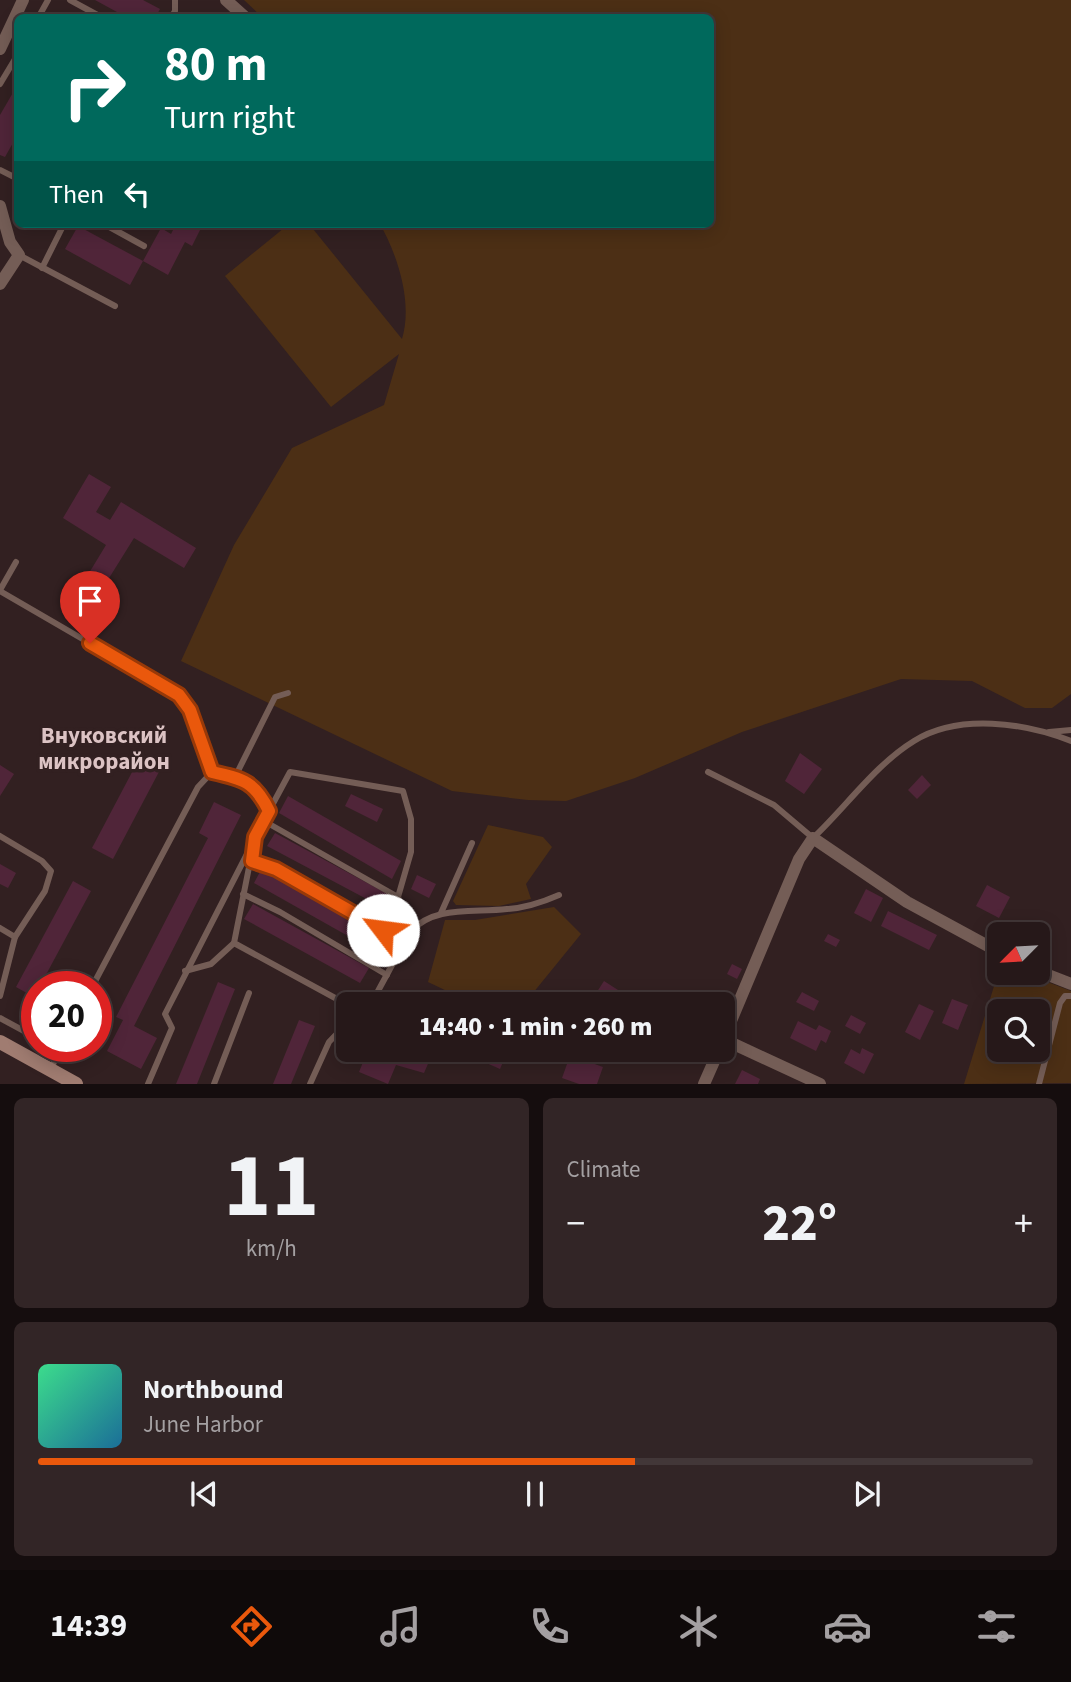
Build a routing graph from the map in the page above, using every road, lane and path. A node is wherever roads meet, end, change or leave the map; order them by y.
1 (69, 0) edge
2 (226, 0) edge
3 (95, 14) edge
4 (242, 14) edge
5 (14, 19) edge
6 (0, 49) edge
7 (14, 61) edge
8 (0, 84) edge
9 (0, 206) edge
10 (62, 228) edge
11 (111, 228) edge
12 (144, 246) dead end
13 (19, 255) junction
14 (42, 268) junction
15 (0, 284) edge
16 (115, 306) dead end
17 (16, 562) dead end
18 (0, 591) edge
19 (288, 693) dead end
20 (1071, 730) edge
21 (1047, 732) junction
22 (1071, 741) edge
23 (212, 772) junction
24 (708, 772) dead end
25 (235, 777) junction
26 (269, 811) junction
27 (264, 821) junction
28 (0, 836) edge
29 (255, 837) junction
30 (813, 838) junction
31 (472, 843) dead end
32 (252, 861) junction
33 (243, 894) junction
34 (559, 895) dead end
35 (398, 897) junction
36 (441, 913) junction
37 (0, 928) edge
38 (410, 932) junction
39 (15, 937) junction
40 (234, 943) junction
41 (404, 943) junction
42 (987, 946) edge
43 (100, 971) edge
44 (185, 971) junction
45 (387, 975) junction
46 (1050, 976) edge
47 (1071, 984) edge
48 (377, 992) edge
49 (249, 993) dead end
50 (0, 996) edge
51 (1071, 996) edge
52 (336, 998) edge
53 (735, 1011) edge
54 (0, 1018) edge
55 (21, 1029) edge
56 (336, 1034) edge
57 (0, 1042) edge
58 (735, 1044) edge
59 (53, 1062) edge
60 (714, 1062) edge
61 (51, 1069) junction
62 (76, 1083) edge
63 (148, 1083) edge
64 (214, 1083) edge
65 (310, 1083) edge
66 (704, 1083) edge
67 (820, 1083) edge
68 (1039, 1083) edge

1 - 3 lane
2 - 4 street
5 - 6 street
7 - 8 lane
9 - 13 street
10 - 14 lane
11 - 12 lane
13 - 14 lane
13 - 15 street
14 - 16 lane
17 - 18 lane
18 - 23 lane
19 - 25 lane
20 - 21 lane
21 - 22 lane
21 - 30 lane
23 - 25 lane
23 - 43 lane
24 - 30 lane
25 - 26 lane
26 - 27 lane
26 - 35 lane
27 - 29 lane
27 - 35 lane
28 - 39 lane
29 - 32 lane
29 - 44 lane
30 - 42 street
30 - 53 street
31 - 36 lane
32 - 33 lane
32 - 41 lane
33 - 40 lane
33 - 45 lane
34 - 36 lane
35 - 38 lane
36 - 38 lane
37 - 39 lane
38 - 41 lane
39 - 50 lane
40 - 44 lane
40 - 52 lane
41 - 45 lane
44 - 63 lane
45 - 48 lane
46 - 47 street
49 - 64 lane
51 - 68 lane
54 - 55 lane
56 - 65 lane
57 - 61 main road
58 - 67 street
59 - 61 lane
60 - 66 street
61 - 62 main road

